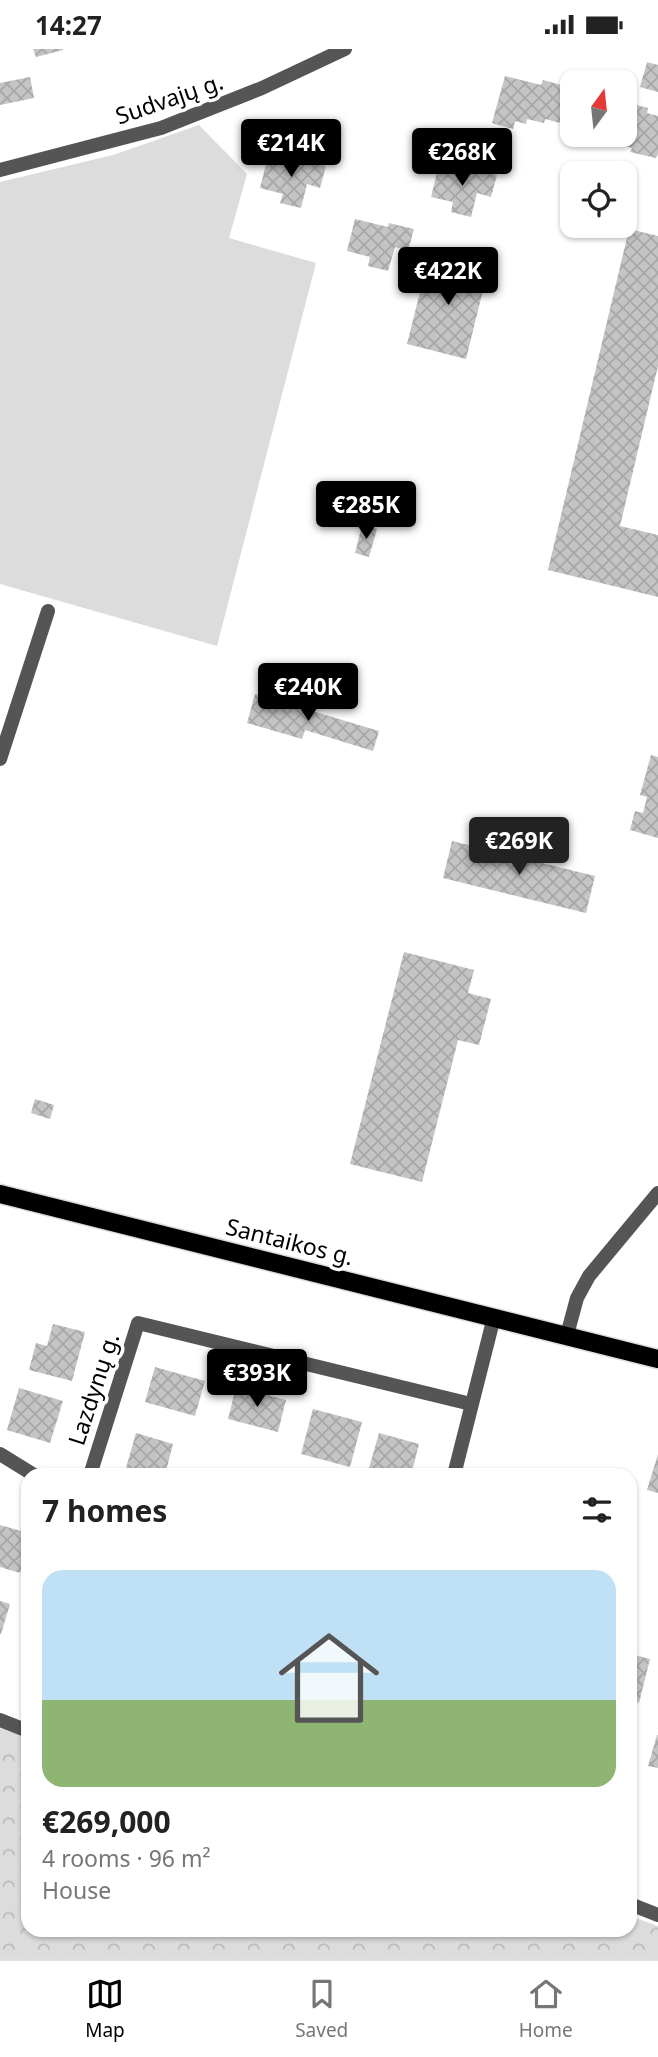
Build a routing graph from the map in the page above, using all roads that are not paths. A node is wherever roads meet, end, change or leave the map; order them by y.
1 (345, 49) edge
2 (0, 170) edge
3 (48, 611) dead end
4 (0, 759) edge
5 (658, 1193) edge
6 (0, 1194) edge
7 (494, 1317) junction
8 (568, 1335) junction
9 (658, 1359) edge
10 (471, 1404) junction
11 (0, 1454) edge
12 (23, 1468) edge
13 (92, 1468) edge
14 (456, 1468) edge
15 (0, 1720) edge
16 (21, 1728) edge
17 (637, 1907) edge
18 (658, 1915) edge

1 - 2 street, Sudvajų g.
3 - 4 street
5 - 8 street
6 - 7 main road, Santaikos g.
7 - 8 main road, Santaikos g.
7 - 10 street
8 - 9 main road, Santaikos g.
10 - 13 street, Lazdynų g.
10 - 14 street
11 - 12 street
15 - 16 street
17 - 18 street

